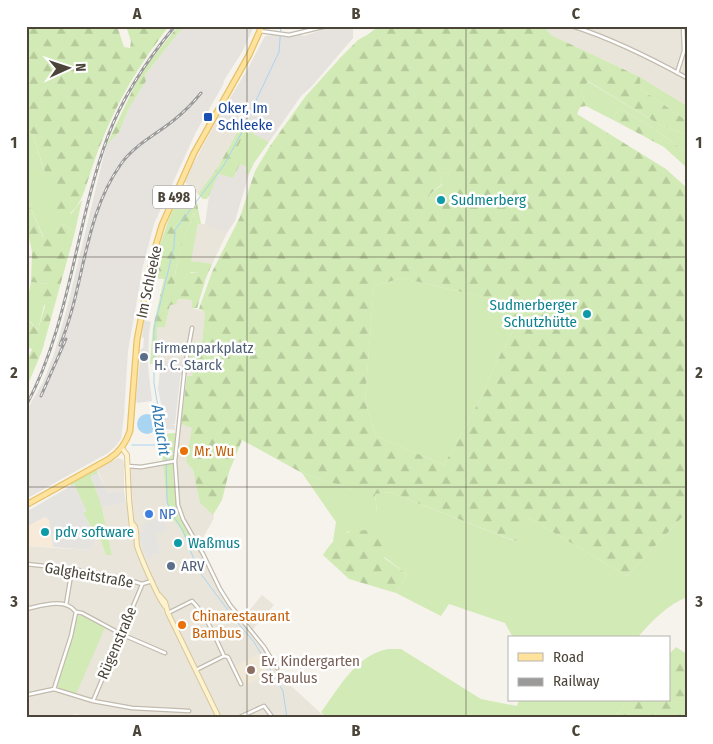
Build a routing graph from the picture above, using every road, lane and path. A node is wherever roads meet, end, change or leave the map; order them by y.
1 (327, 26) edge
2 (572, 26) edge
3 (683, 26) edge
4 (261, 29) edge
5 (677, 73) junction
6 (687, 78) edge
7 (192, 328) dead end
8 (122, 448) junction
9 (175, 461) junction
10 (127, 466) junction
11 (26, 504) edge
12 (26, 564) edge
13 (72, 569) junction
14 (152, 581) junction
15 (142, 584) junction
16 (66, 604) junction
17 (26, 609) edge
18 (76, 612) junction
19 (168, 613) junction
20 (121, 634) junction
21 (165, 653) dead end
22 (224, 656) junction
23 (277, 668) dead end
24 (196, 670) junction
25 (241, 684) dead end
26 (54, 689) junction
27 (26, 695) edge
28 (93, 701) junction
29 (189, 710) dead end
30 (219, 718) edge
31 (238, 718) edge
32 (273, 718) edge

1 - 4 street
2 - 5 street
3 - 5 street
4 - 8 main road, Im Schleeke / B 498
5 - 6 street
7 - 9 street
8 - 10 main road
8 - 11 main road
9 - 10 street
9 - 23 street
10 - 14 main road
12 - 13 street, Galgheitstraße
13 - 15 street, Galgheitstraße
13 - 16 street
14 - 15 street, Galgheitstraße
14 - 19 main road
15 - 20 street, Rügenstraße
16 - 17 street
16 - 18 street
18 - 20 street
18 - 26 street
19 - 22 street
19 - 24 main road
20 - 21 street
20 - 28 street, Rügenstraße
22 - 24 street
22 - 25 street
24 - 30 main road
26 - 27 street
26 - 28 street
28 - 29 street
31 - 32 street

